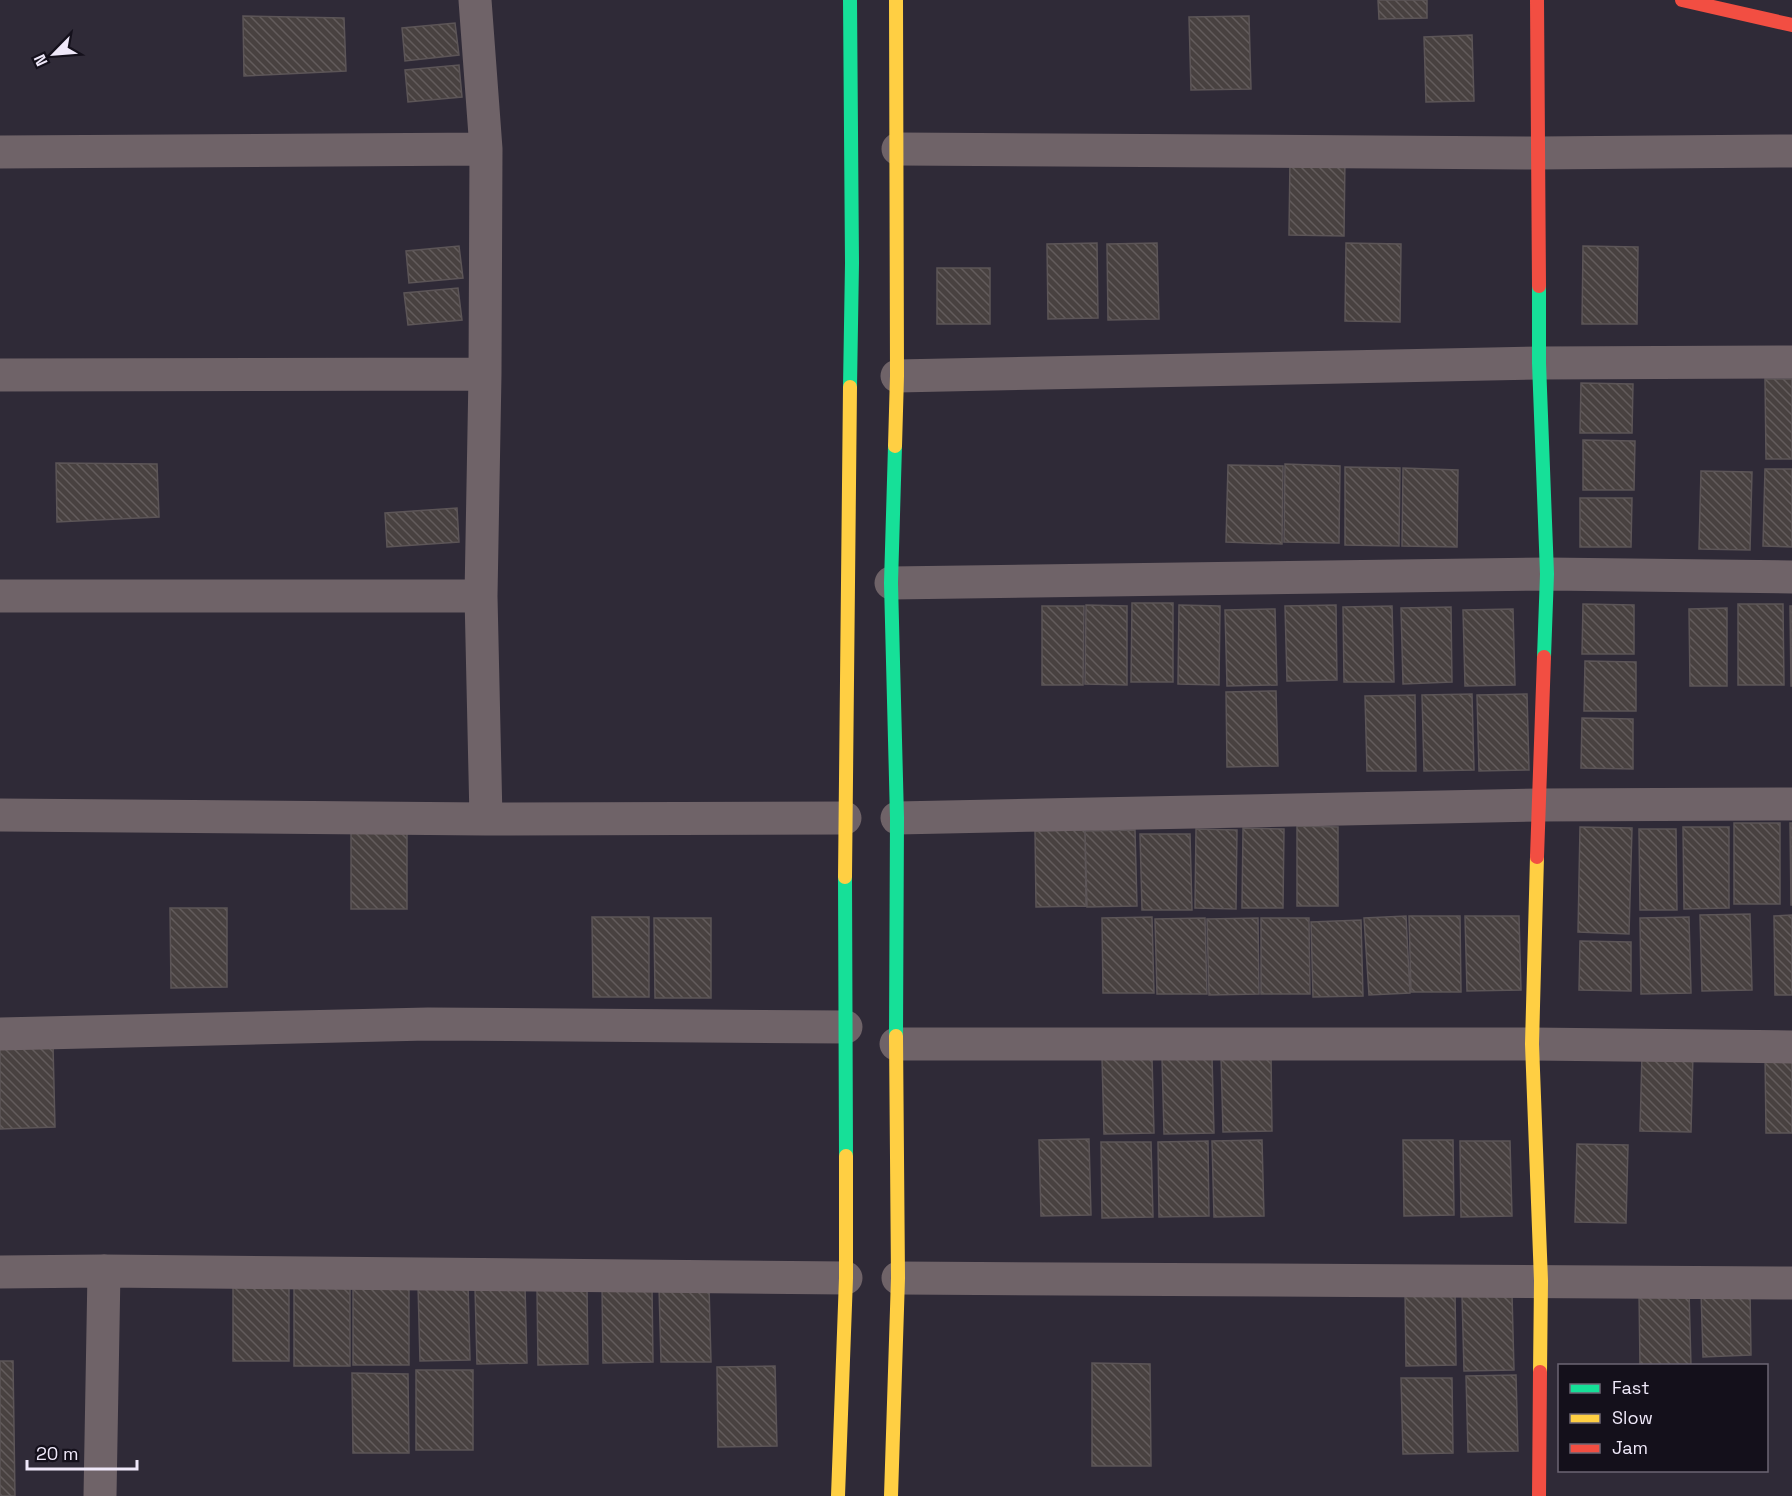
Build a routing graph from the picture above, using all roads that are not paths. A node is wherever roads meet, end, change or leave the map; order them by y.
1 (476, 0) edge
2 (850, 0) edge
3 (896, 0) edge
4 (1537, 0) edge
5 (1682, 0) edge
6 (1706, 3) edge
7 (1792, 25) edge
8 (486, 149) junction
9 (898, 149) junction
10 (1792, 151) edge
11 (0, 152) edge
12 (1538, 153) junction
13 (1792, 362) edge
14 (1539, 363) junction
15 (485, 374) junction
16 (0, 375) edge
17 (897, 376) junction
18 (1547, 574) junction
19 (1792, 577) edge
20 (891, 583) junction
21 (0, 596) edge
22 (481, 596) junction
23 (1792, 804) edge
24 (1538, 805) junction
25 (0, 815) edge
26 (845, 818) junction
27 (897, 818) junction
28 (486, 819) junction
29 (846, 1027) junction
30 (0, 1034) edge
31 (896, 1044) junction
32 (1532, 1044) junction
33 (1792, 1047) edge
34 (104, 1271) junction
35 (0, 1272) edge
36 (846, 1278) junction
37 (898, 1278) junction
38 (1541, 1281) junction
39 (1792, 1283) edge
40 (100, 1496) edge
41 (838, 1496) edge
42 (891, 1496) edge
43 (1539, 1496) edge

1 - 8 street
2 - 26 street
3 - 9 street
4 - 12 street
5 - 6 street
6 - 7 street
8 - 11 street
8 - 15 street
9 - 12 street
9 - 17 street
10 - 12 street
12 - 14 street
13 - 14 street
14 - 17 street
14 - 18 street
15 - 16 street
15 - 22 street
17 - 20 street
18 - 19 street
18 - 20 street
18 - 24 street
20 - 27 street
21 - 22 street
22 - 28 street
23 - 24 street
24 - 27 street
24 - 32 street
25 - 28 street
26 - 28 street
26 - 29 street
27 - 31 street
29 - 30 street
29 - 36 street
31 - 32 street
31 - 37 street
32 - 33 street
32 - 38 street
34 - 35 street
34 - 36 street
34 - 40 street
36 - 41 street
37 - 38 street
37 - 42 street
38 - 39 street
38 - 43 street

